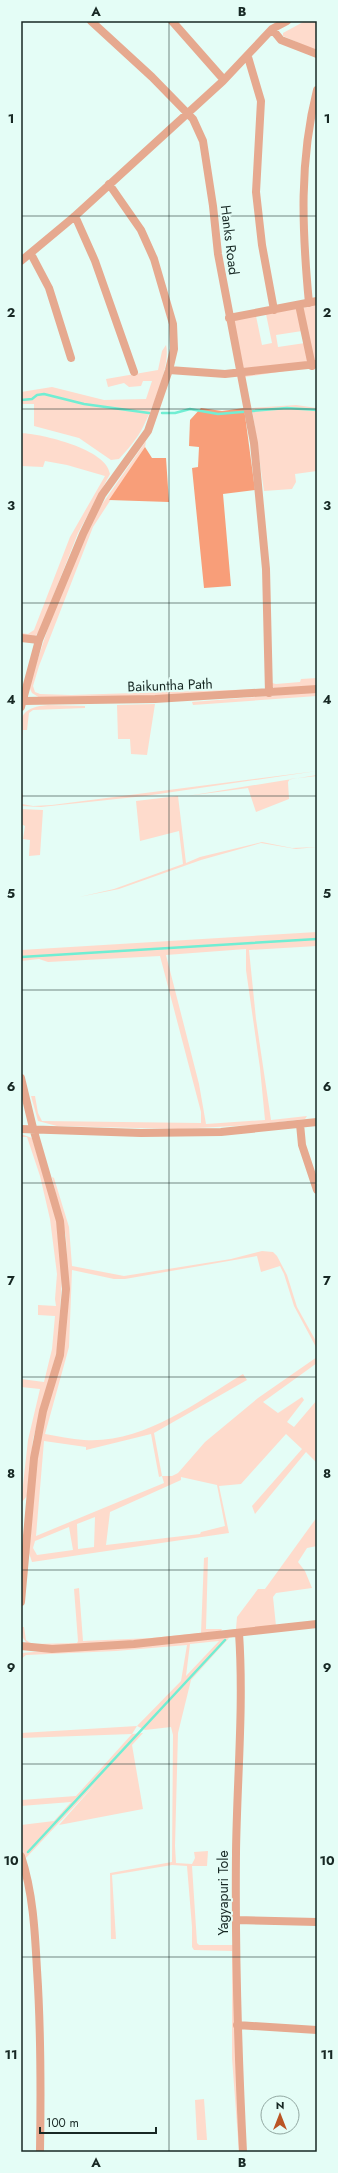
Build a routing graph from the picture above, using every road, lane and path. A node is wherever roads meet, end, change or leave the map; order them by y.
1 (91, 21) edge
2 (172, 21) edge
3 (277, 21) edge
4 (287, 21) edge
5 (272, 29) junction
6 (317, 54) edge
7 (248, 57) junction
8 (224, 80) junction
9 (317, 90) edge
10 (188, 114) junction
11 (110, 184) junction
12 (75, 216) junction
13 (31, 254) junction
14 (21, 261) edge
15 (313, 302) edge
16 (300, 305) junction
17 (274, 310) junction
18 (229, 318) junction
19 (71, 358) dead end
20 (314, 365) edge
21 (169, 370) junction
22 (134, 372) dead end
23 (241, 373) junction
24 (21, 638) edge
25 (39, 640) junction
26 (317, 689) edge
27 (269, 693) junction
28 (22, 704) edge
29 (21, 1078) edge
30 (317, 1122) edge
31 (300, 1124) junction
32 (33, 1128) junction
33 (21, 1129) edge
34 (317, 1190) edge
35 (21, 1601) edge
36 (317, 1624) edge
37 (239, 1633) junction
38 (21, 1646) edge
39 (21, 1856) edge
40 (236, 1920) junction
41 (317, 1922) edge
42 (237, 2025) junction
43 (317, 2030) edge
44 (40, 2152) edge
45 (243, 2152) edge

1 - 10 street, Hanks Road
2 - 8 street
3 - 5 street
4 - 5 street
5 - 6 street
5 - 7 street
7 - 8 street
7 - 17 street
8 - 10 street
9 - 15 street
10 - 11 street
10 - 18 street, Hanks Road
11 - 12 street
11 - 21 street
12 - 13 street
12 - 22 street
13 - 14 street
13 - 19 street
15 - 16 street
16 - 17 street
16 - 20 street
17 - 18 street
18 - 23 street, Hanks Road
20 - 23 street
21 - 23 street
21 - 25 street
23 - 27 street, Hanks Road
24 - 25 street
25 - 28 street
26 - 27 street, Baikuntha Path
27 - 28 street, Baikuntha Path
29 - 32 street
30 - 31 street
31 - 32 street
31 - 34 street
32 - 33 street
32 - 35 street
36 - 37 street
37 - 38 street
37 - 40 street, Yagyapuri Tole
39 - 44 street
40 - 41 street
40 - 42 street, Yagyapuri Tole
42 - 43 street
42 - 45 street, Yagyapuri Tole

